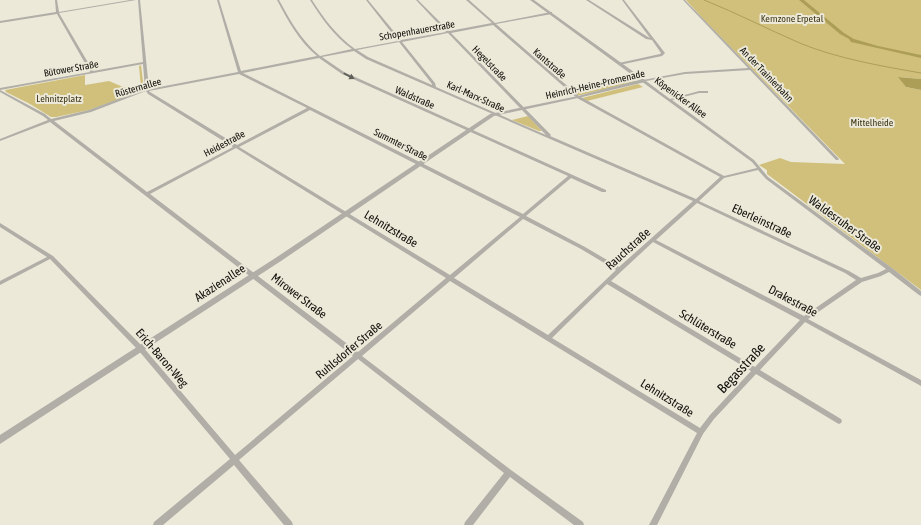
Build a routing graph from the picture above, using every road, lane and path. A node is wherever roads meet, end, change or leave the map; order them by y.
1 (56, 0) edge
2 (136, 0) edge
3 (139, 0) edge
4 (218, 0) edge
5 (278, 0) edge
6 (311, 0) edge
7 (368, 0) edge
8 (417, 0) edge
9 (467, 0) edge
10 (532, 0) edge
11 (587, 0) edge
12 (623, 0) edge
13 (684, 0) edge
14 (58, 13) junction
15 (551, 14) junction
16 (0, 22) edge
17 (494, 24) junction
18 (449, 32) junction
19 (652, 39) junction
20 (400, 41) junction
21 (353, 50) junction
22 (319, 57) junction
23 (144, 63) junction
24 (286, 64) joint
25 (620, 64) junction
26 (751, 69) junction
27 (92, 72) junction
28 (240, 73) junction
29 (643, 81) junction
30 (434, 87) junction
31 (0, 90) edge
32 (147, 90) junction
33 (707, 92) dead end
34 (578, 97) junction
35 (669, 100) junction
36 (310, 108) junction
37 (522, 109) junction
38 (496, 114) junction
39 (51, 120) junction
40 (469, 131) junction
41 (551, 138) junction
42 (0, 140) edge
43 (451, 143) joint
44 (236, 147) junction
45 (837, 159) dead end
46 (420, 164) junction
47 (758, 169) junction
48 (571, 176) junction
49 (722, 177) junction
50 (654, 183) joint
51 (604, 191) dead end
52 (146, 194) junction
53 (696, 201) junction
54 (346, 214) junction
55 (524, 217) junction
56 (0, 225) edge
57 (653, 240) junction
58 (51, 256) junction
59 (890, 269) junction
60 (619, 270) junction
61 (254, 276) junction
62 (451, 278) junction
63 (860, 280) junction
64 (607, 281) junction
65 (0, 283) edge
66 (921, 294) edge
67 (804, 319) junction
68 (549, 337) junction
69 (141, 348) junction
70 (359, 356) junction
71 (757, 370) junction
72 (921, 383) edge
73 (839, 421) dead end
74 (702, 432) junction
75 (0, 440) edge
76 (234, 460) junction
77 (509, 472) junction
78 (157, 525) edge
79 (289, 525) edge
80 (468, 525) edge
81 (580, 525) edge
82 (653, 525) edge

1 - 14 street
2 - 14 street
3 - 23 street
4 - 28 street
5 - 22 street, Waldstraße
6 - 21 street, Karl-Marx-Straße
7 - 20 street
8 - 18 street, Hegelstraße
9 - 17 street, Kantstraße
10 - 15 street, Köpenicker Allee
11 - 19 street
12 - 19 street
13 - 26 street, An der Trainierbahn
14 - 16 street
14 - 27 street
15 - 17 street, Schopenhauerstraße
15 - 25 street, Köpenicker Allee
17 - 18 street, Schopenhauerstraße
17 - 34 street, Kantstraße
18 - 20 street, Schopenhauerstraße
18 - 37 street, Hegelstraße
19 - 25 street
20 - 21 street, Schopenhauerstraße
20 - 30 street
21 - 22 street, Schopenhauerstraße
21 - 30 street, Karl-Marx-Straße
22 - 24 street, Schopenhauerstraße
22 -> 40 street, Waldstraße
23 - 27 street, Bütower Straße
23 - 32 street
24 - 28 street, Rüsternallee
25 - 29 street, Köpenicker Allee
26 - 29 street, Heinrich-Heine-Promenade
26 - 45 street, An der Trainierbahn
27 - 31 street, Bütower Straße
28 - 32 street, Rüsternallee
28 - 36 street, Summter Straße
29 - 34 street, Heinrich-Heine-Promenade
29 - 35 street, Köpenicker Allee
30 - 38 street, Karl-Marx-Straße
31 - 39 street, Mirower Straße
32 - 39 street, Rüsternallee
32 - 44 street, Lehnitzstraße
33 - 35 street
34 - 37 street, Heinrich-Heine-Promenade
34 - 49 street, Kantstraße
35 - 47 street, Köpenicker Allee
36 - 44 street, Heidestraße
36 - 46 street, Summter Straße
37 - 38 street, Heinrich-Heine-Promenade
37 - 41 street, Hegelstraße
38 - 40 street, Heinrich-Heine-Promenade
38 - 41 street, Karl-Marx-Straße
39 - 42 street, Rüsternallee
39 - 52 street, Mirower Straße
40 - 43 street, Heinrich-Heine-Promenade
40 - 48 street, Waldstraße
41 - 50 street, Karl-Marx-Straße
43 - 46 street, Akazienallee
44 - 52 street, Heidestraße
44 - 54 street, Lehnitzstraße
46 - 54 street, Akazienallee
46 - 55 street, Summter Straße
47 - 49 street
47 - 59 street, Waldesruher Straße
48 - 51 street, Waldstraße
48 - 55 street, Ruhlsdorfer Straße
49 - 53 street, Rauchstraße
50 - 53 street, Eberleinstraße
52 - 61 street, Mirower Straße
53 - 57 street, Rauchstraße
53 - 63 street, Eberleinstraße
54 - 61 street, Akazienallee
54 - 62 street, Lehnitzstraße
55 - 60 street, Summter Straße
55 - 62 street, Ruhlsdorfer Straße
56 - 58 street, Erich-Baron-Weg
57 - 60 street, Rauchstraße
57 - 67 street, Drakestraße
58 - 65 street
58 - 69 street, Erich-Baron-Weg
59 - 63 street, Begasstraße
59 - 66 street, Waldesruher Straße
60 - 64 street, Rauchstraße
61 - 69 street, Akazienallee
61 - 70 street, Mirower Straße
62 - 68 street, Lehnitzstraße
62 - 70 street, Ruhlsdorfer Straße
63 - 67 street, Begasstraße
64 - 68 street, Rauchstraße
64 - 71 street, Schlüterstraße
67 - 71 street, Begasstraße
67 - 72 street, Drakestraße
68 - 74 street, Lehnitzstraße
69 - 75 street, Akazienallee
69 - 76 street, Erich-Baron-Weg
70 - 76 street, Ruhlsdorfer Straße
70 - 77 street, Mirower Straße
71 - 73 street, Schlüterstraße
71 - 74 street, Begasstraße
74 - 82 street, Begasstraße
76 - 78 street, Ruhlsdorfer Straße
76 - 79 street, Erich-Baron-Weg
77 - 80 street
77 - 81 street, Mirower Straße

